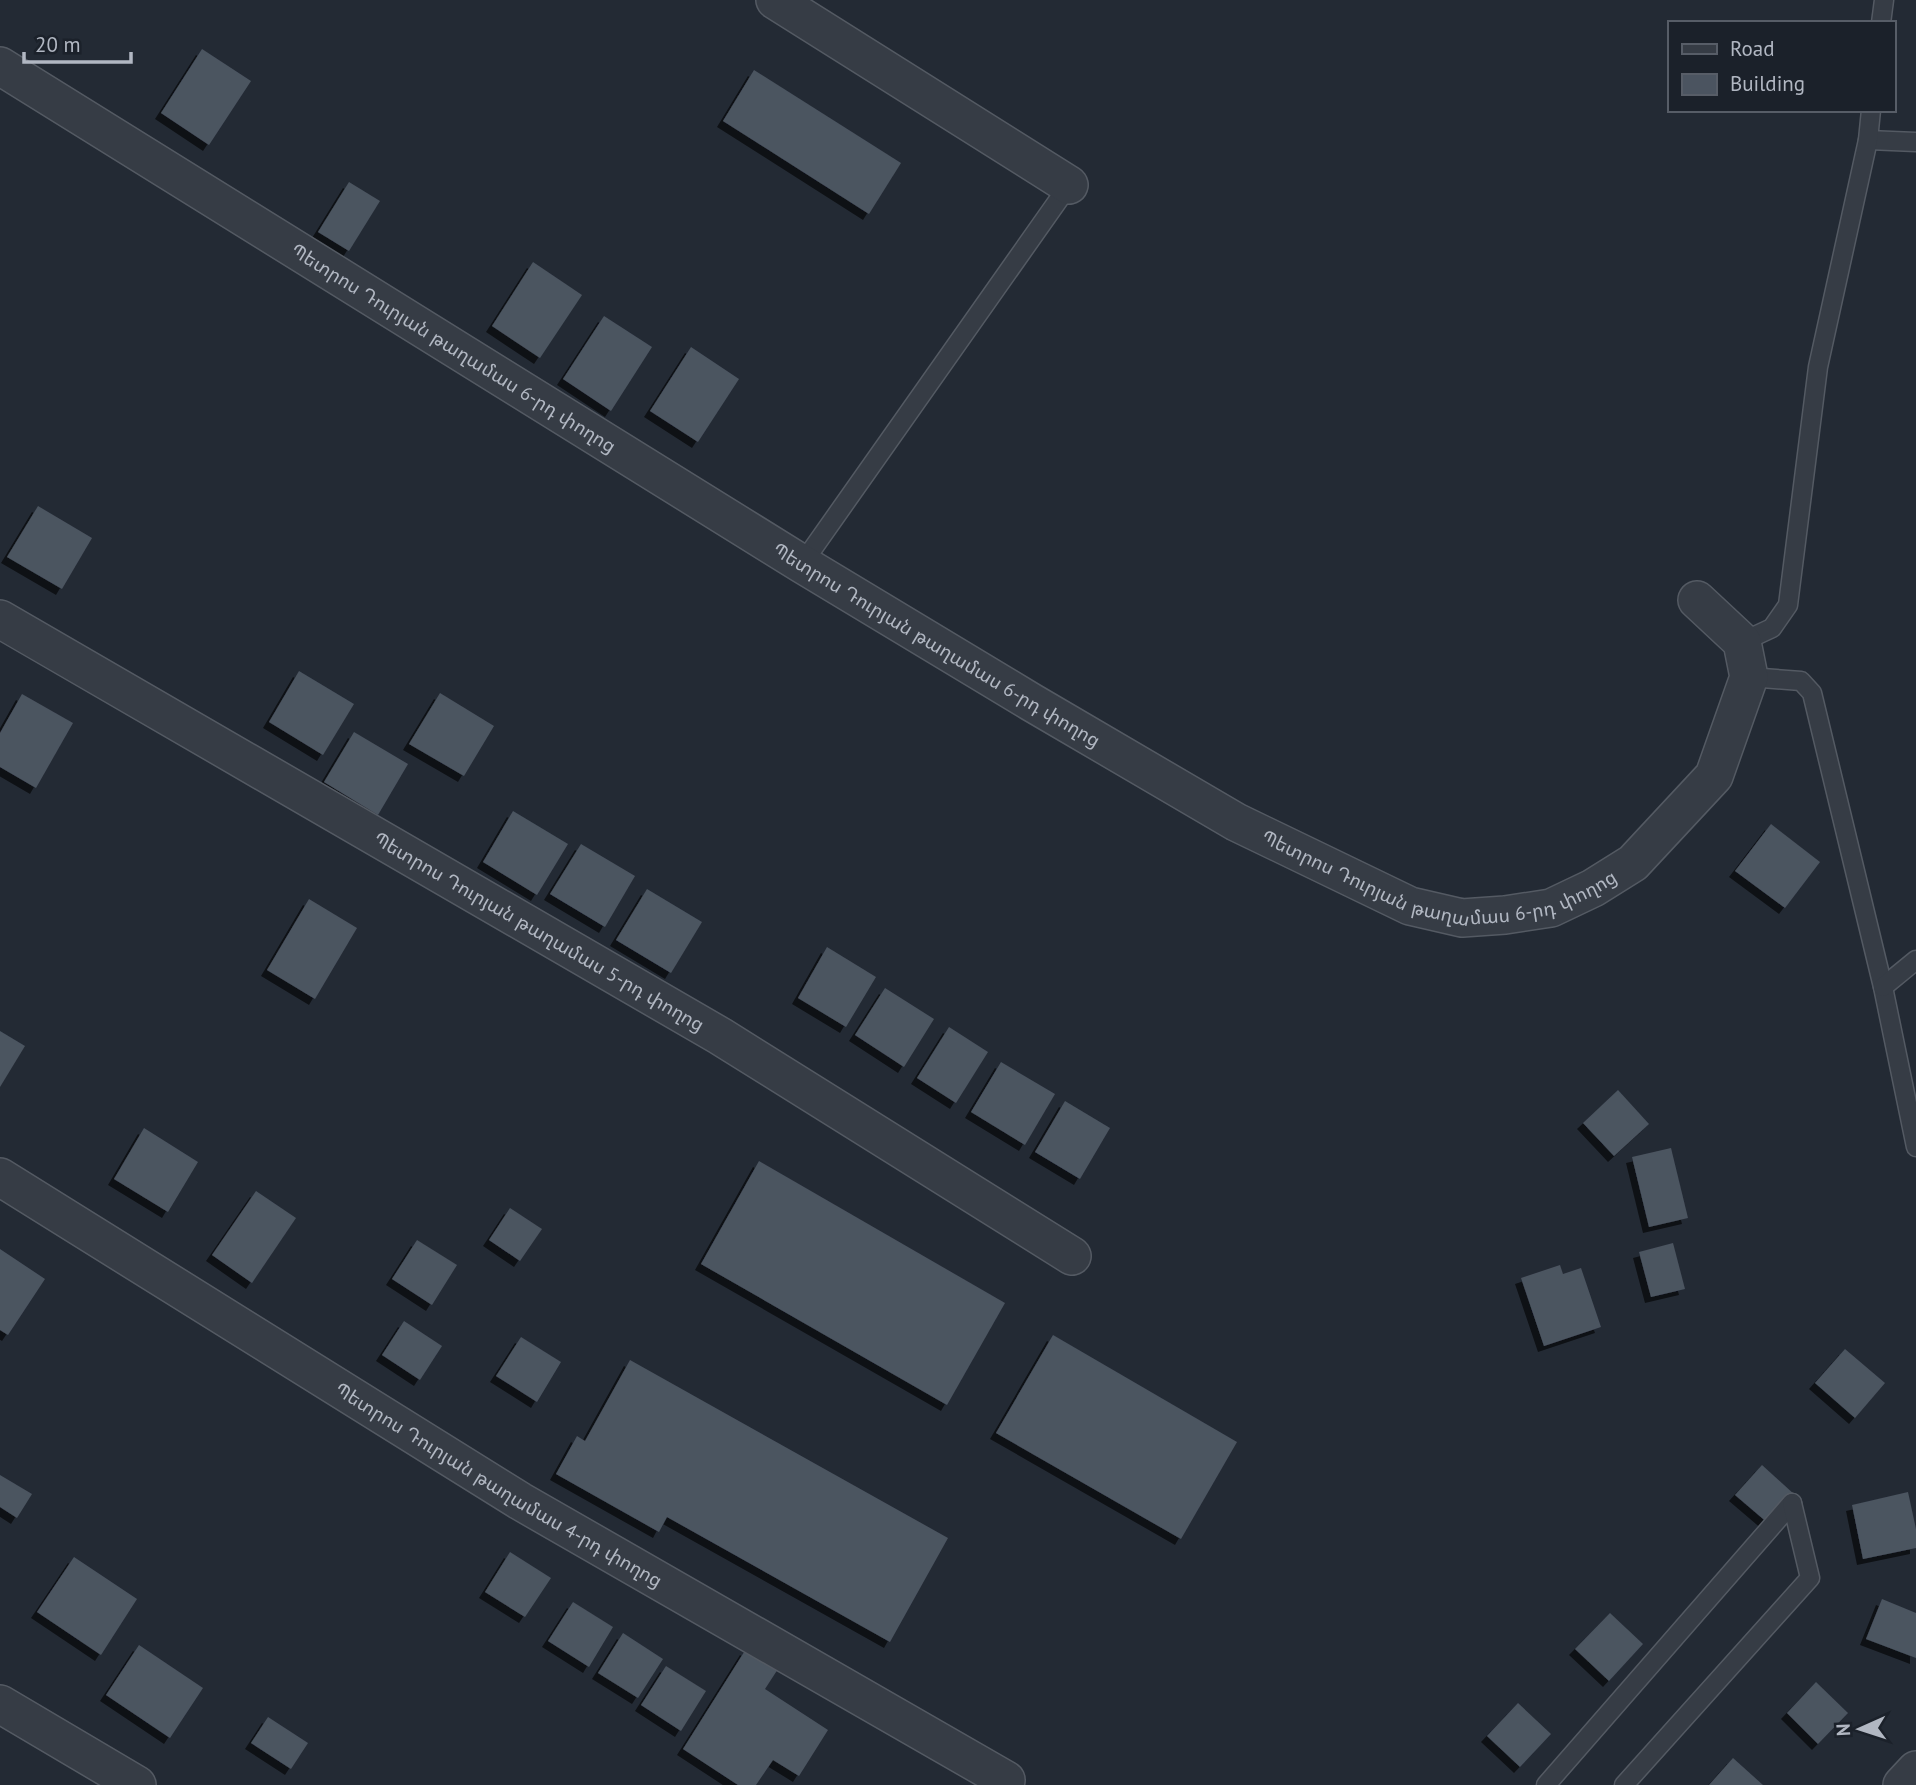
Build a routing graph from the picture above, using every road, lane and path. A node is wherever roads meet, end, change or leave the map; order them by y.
1 (775, 0) edge
2 (1884, 0) edge
3 (1881, 21) edge
4 (0, 66) edge
5 (1871, 112) edge
6 (1868, 140) junction
7 (1916, 142) edge
8 (1069, 185) joint
9 (802, 564) junction
10 (1697, 600) dead end
11 (0, 620) edge
12 (1742, 642) junction
13 (1749, 677) junction
14 (1916, 960) edge
15 (1883, 987) junction
16 (1916, 1147) edge
17 (0, 1177) edge
18 (1072, 1256) dead end
19 (0, 1704) edge
20 (1916, 1770) edge
21 (1005, 1783) edge
22 (137, 1785) edge
23 (1546, 1785) edge
24 (1624, 1785) edge
25 (1902, 1785) edge

1 - 8 street
2 - 3 lane
4 - 9 street, Պետրոս Դուրյան թաղամաս 6-րդ փողոց
5 - 6 lane
6 - 7 lane
6 - 12 lane
8 - 9 lane
9 - 13 street, Պետրոս Դուրյան թաղամաս 6-րդ փողոց
10 - 12 street
11 - 18 street, Պետրոս Դուրյան թաղամաս 5-րդ փողոց
12 - 13 street
13 - 15 lane
14 - 15 lane
15 - 16 lane
17 - 21 street, Պետրոս Դուրյան թաղամաս 4-րդ փողոց
19 - 22 street
20 - 25 street
23 - 24 lane

